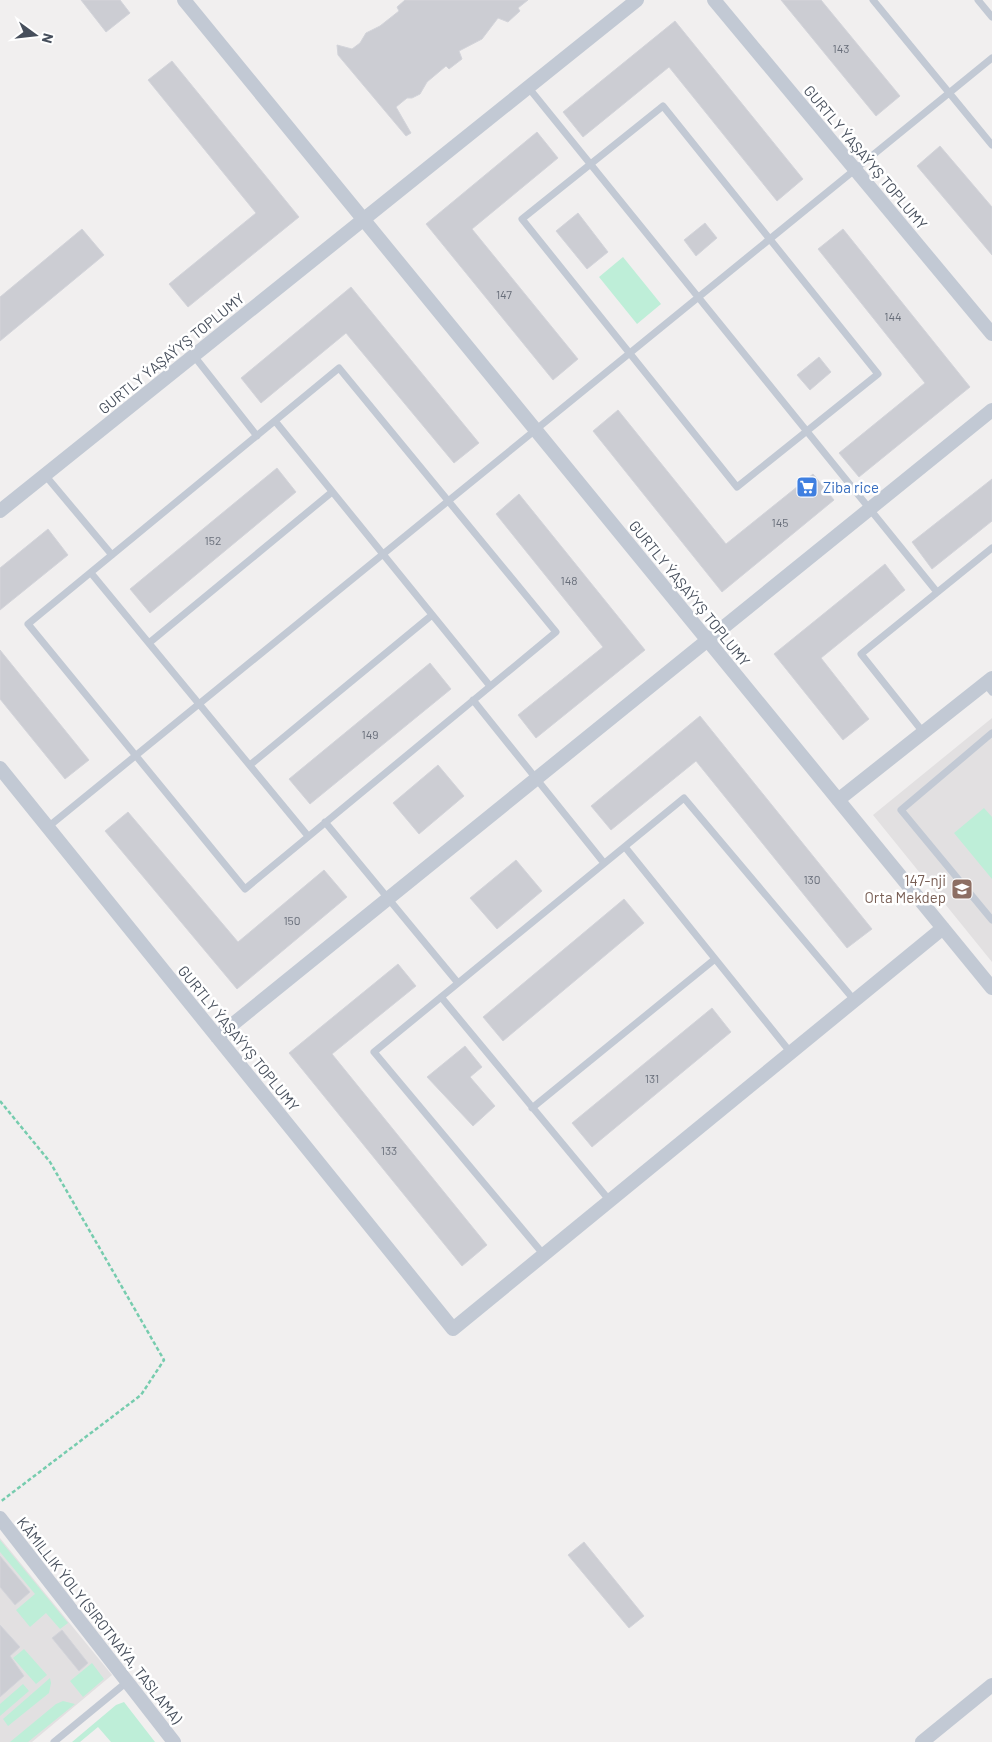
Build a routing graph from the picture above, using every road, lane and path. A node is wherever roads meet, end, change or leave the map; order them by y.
1 (184, 0) edge
2 (637, 0) edge
3 (714, 0) edge
4 (873, 0) edge
5 (978, 0) edge
6 (992, 18) edge
7 (992, 58) edge
8 (528, 87) junction
9 (949, 93) junction
10 (992, 145) edge
11 (591, 164) junction
12 (855, 170) junction
13 (363, 220) junction
14 (770, 239) junction
15 (698, 297) junction
16 (992, 334) edge
17 (630, 354) junction
18 (194, 356) junction
19 (992, 410) edge
20 (275, 421) junction
21 (535, 430) junction
22 (806, 431) junction
23 (257, 436) junction
24 (45, 475) junction
25 (332, 492) junction
26 (448, 501) junction
27 (869, 509) junction
28 (0, 511) edge
29 (992, 548) edge
30 (383, 554) junction
31 (112, 555) junction
32 (91, 573) junction
33 (937, 592) junction
34 (432, 615) junction
35 (707, 640) junction
36 (149, 644) junction
37 (990, 684) edge
38 (490, 686) junction
39 (473, 700) junction
40 (199, 704) junction
41 (923, 732) junction
42 (992, 733) edge
43 (136, 756) junction
44 (250, 765) junction
45 (0, 768) edge
46 (536, 779) junction
47 (838, 800) junction
48 (325, 822) junction
49 (48, 827) junction
50 (308, 836) junction
51 (625, 847) junction
52 (604, 863) junction
53 (388, 898) junction
54 (992, 920) edge
55 (944, 928) junction
56 (715, 959) junction
57 (458, 983) junction
58 (992, 988) edge
59 (441, 997) junction
60 (855, 1001) junction
61 (217, 1037) junction
62 (791, 1052) junction
63 (0, 1101) edge
64 (532, 1108) junction
65 (610, 1201) junction
66 (544, 1255) junction
67 (0, 1502) edge
68 (0, 1518) edge
69 (128, 1681) junction
70 (991, 1688) edge
71 (54, 1742) edge
72 (174, 1742) edge
73 (922, 1742) edge

1 - 13 street, GURTLY ÝAŞAÝYŞ TOPLUMY
2 - 8 street, GURTLY ÝAŞAÝYŞ TOPLUMY
3 - 12 street, GURTLY ÝAŞAÝYŞ TOPLUMY
4 - 9 lane
5 - 6 lane
7 - 9 lane
8 - 11 lane
8 - 13 street, GURTLY ÝAŞAÝYŞ TOPLUMY
9 - 10 lane
9 - 12 lane
11 - 14 lane
11 - 15 lane
11 - 17 lane
12 - 14 lane
12 - 16 street, GURTLY ÝAŞAÝYŞ TOPLUMY
13 - 18 street, GURTLY ÝAŞAÝYŞ TOPLUMY
13 - 21 street, GURTLY ÝAŞAÝYŞ TOPLUMY
14 - 15 lane
14 - 22 lane
15 - 17 lane
15 - 22 lane
17 - 21 lane
17 - 22 lane
18 - 23 lane
18 - 24 street, GURTLY ÝAŞAÝYŞ TOPLUMY
19 - 27 street
20 - 23 lane
20 - 25 lane
20 - 26 lane
21 - 26 lane
21 - 35 street, GURTLY ÝAŞAÝYŞ TOPLUMY
22 - 27 lane
23 - 31 lane
24 - 28 street, GURTLY ÝAŞAÝYŞ TOPLUMY
24 - 31 lane
25 - 30 lane
25 - 36 lane
26 - 30 lane
26 - 38 lane
27 - 33 lane
27 - 35 street
29 - 33 lane
30 - 34 lane
30 - 40 lane
31 - 32 lane
32 - 36 lane
32 - 43 lane
33 - 41 lane
34 - 38 lane
34 - 44 lane
35 - 46 street
35 - 47 street, GURTLY ÝAŞAÝYŞ TOPLUMY
36 - 40 lane
37 - 41 street
38 - 39 lane
39 - 46 lane
39 - 48 lane
40 - 43 lane
40 - 44 lane
41 - 47 street
42 - 54 lane
43 - 49 lane
43 - 50 lane
44 - 50 lane
45 - 49 street, GURTLY ÝAŞAÝYŞ TOPLUMY
46 - 52 lane
46 - 53 street
47 - 55 street, GURTLY ÝAŞAÝYŞ TOPLUMY
48 - 50 lane
48 - 53 lane
49 - 61 street, GURTLY ÝAŞAÝYŞ TOPLUMY
51 - 52 lane
51 - 56 lane
51 - 60 lane
52 - 57 lane
53 - 57 lane
53 - 61 street
55 - 58 street, GURTLY ÝAŞAÝYŞ TOPLUMY
55 - 60 street
56 - 62 lane
56 - 64 lane
57 - 59 lane
59 - 64 lane
59 - 66 lane
60 - 62 street
61 - 66 street, GURTLY ÝAŞAÝYŞ TOPLUMY
62 - 65 street
63 - 67 path
64 - 65 lane
65 - 66 street
68 - 69 street, KÄMILLIK ÝOLY (SIROTNAÝA, TASLAMA)
69 - 71 lane
69 - 72 street, KÄMILLIK ÝOLY (SIROTNAÝA, TASLAMA)
70 - 73 street

